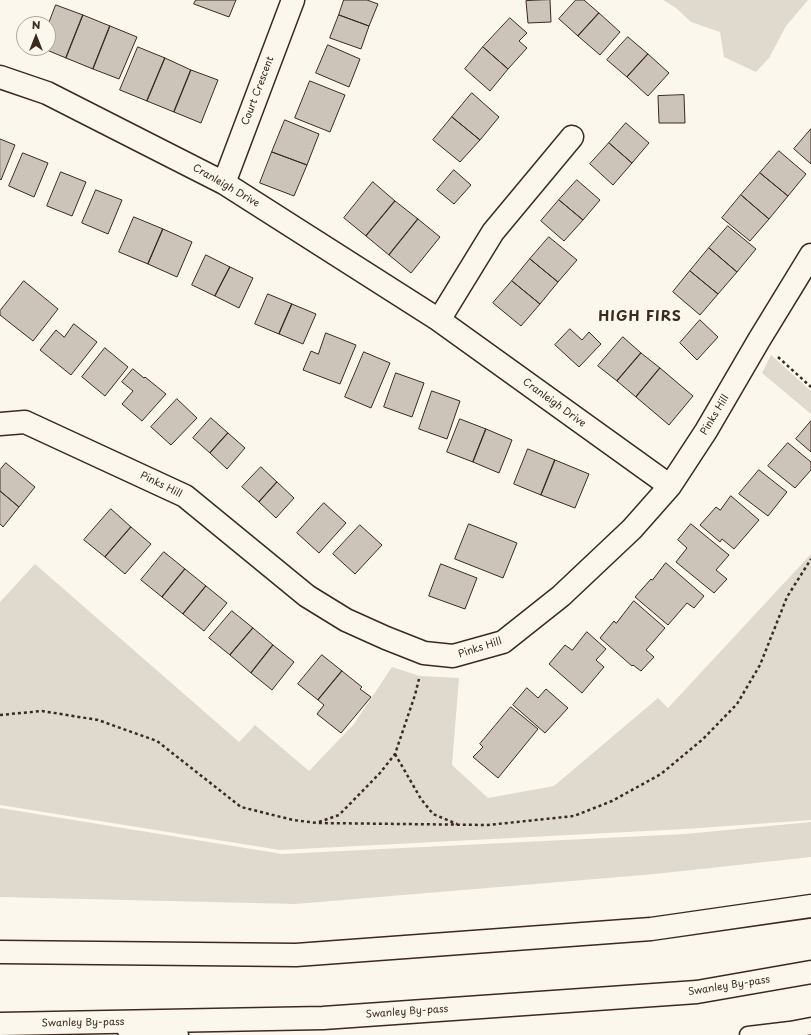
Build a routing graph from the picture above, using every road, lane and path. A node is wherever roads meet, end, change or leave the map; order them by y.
1 (293, 0) edge
2 (0, 77) edge
3 (572, 137) dead end
4 (224, 183) junction
5 (811, 255) edge
6 (439, 320) junction
7 (759, 340) junction
8 (811, 387) edge
9 (0, 423) edge
10 (670, 486) junction
11 (811, 559) edge
12 (424, 653) junction
13 (0, 715) edge
14 (395, 754) junction
15 (317, 823) junction
16 (459, 825) junction
17 (811, 906) edge
18 (0, 952) edge
19 (811, 972) edge
20 (40, 1023) junction
21 (0, 1024) edge
22 (811, 1026) edge
23 (180, 1035) edge
24 (748, 1035) edge

1 - 4 main road, Court Crescent
2 - 4 main road, Cranleigh Drive
3 - 6 main road
4 - 6 main road, Cranleigh Drive
5 - 7 main road, Pinks Hill
6 - 10 main road, Cranleigh Drive
7 - 8 path
7 - 10 main road, Pinks Hill
9 - 12 main road, Pinks Hill
10 - 12 main road, Pinks Hill
11 - 16 path
12 - 14 path
13 - 15 path
14 - 15 path
14 - 16 path
15 - 16 path
17 - 18 main road
19 - 20 main road, Swanley By-pass
20 - 21 main road, Swanley By-pass
20 - 23 lane
22 - 24 lane

